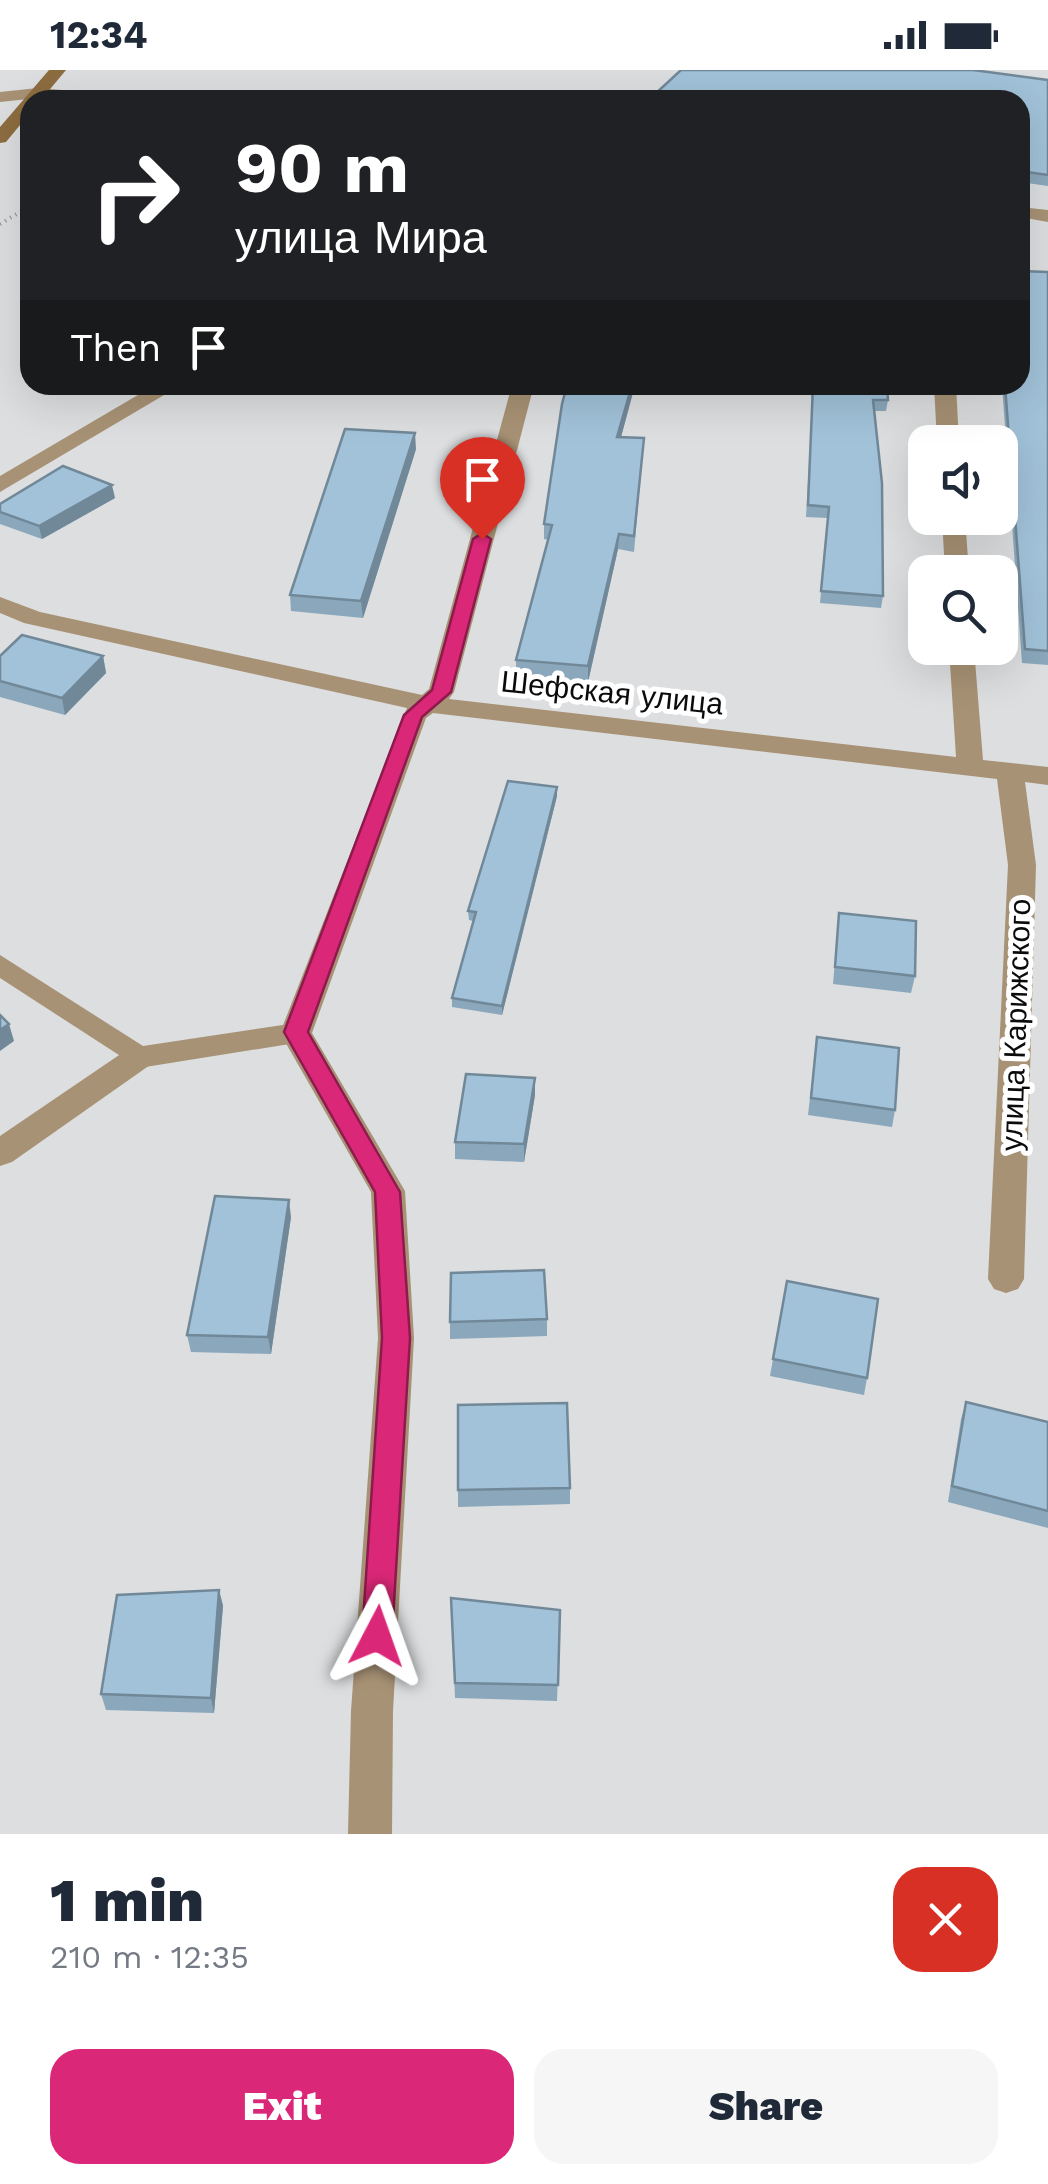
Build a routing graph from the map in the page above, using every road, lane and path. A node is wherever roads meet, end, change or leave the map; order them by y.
1 (58, 70) edge
2 (41, 90) edge
3 (20, 114) edge
4 (0, 138) edge
5 (153, 395) edge
6 (521, 395) edge
7 (945, 395) edge
8 (947, 425) edge
9 (0, 486) edge
10 (0, 604) edge
11 (963, 665) edge
12 (426, 704) junction
13 (970, 766) junction
14 (1010, 771) junction
15 (1048, 776) edge
16 (0, 965) edge
17 (296, 1032) junction
18 (140, 1057) junction
19 (0, 1152) edge
20 (1006, 1279) dead end
21 (370, 1834) edge

1 - 2 street
3 - 4 street
5 - 9 street
6 - 12 street
7 - 8 street
10 - 12 street, Шефская улица
11 - 13 street
12 - 13 street, Шефская улица
12 - 17 street
13 - 14 street, Шефская улица
14 - 15 street, Шефская улица
14 - 20 street, улица Карижского
16 - 18 lane
17 - 18 lane
17 - 21 street
18 - 19 street

